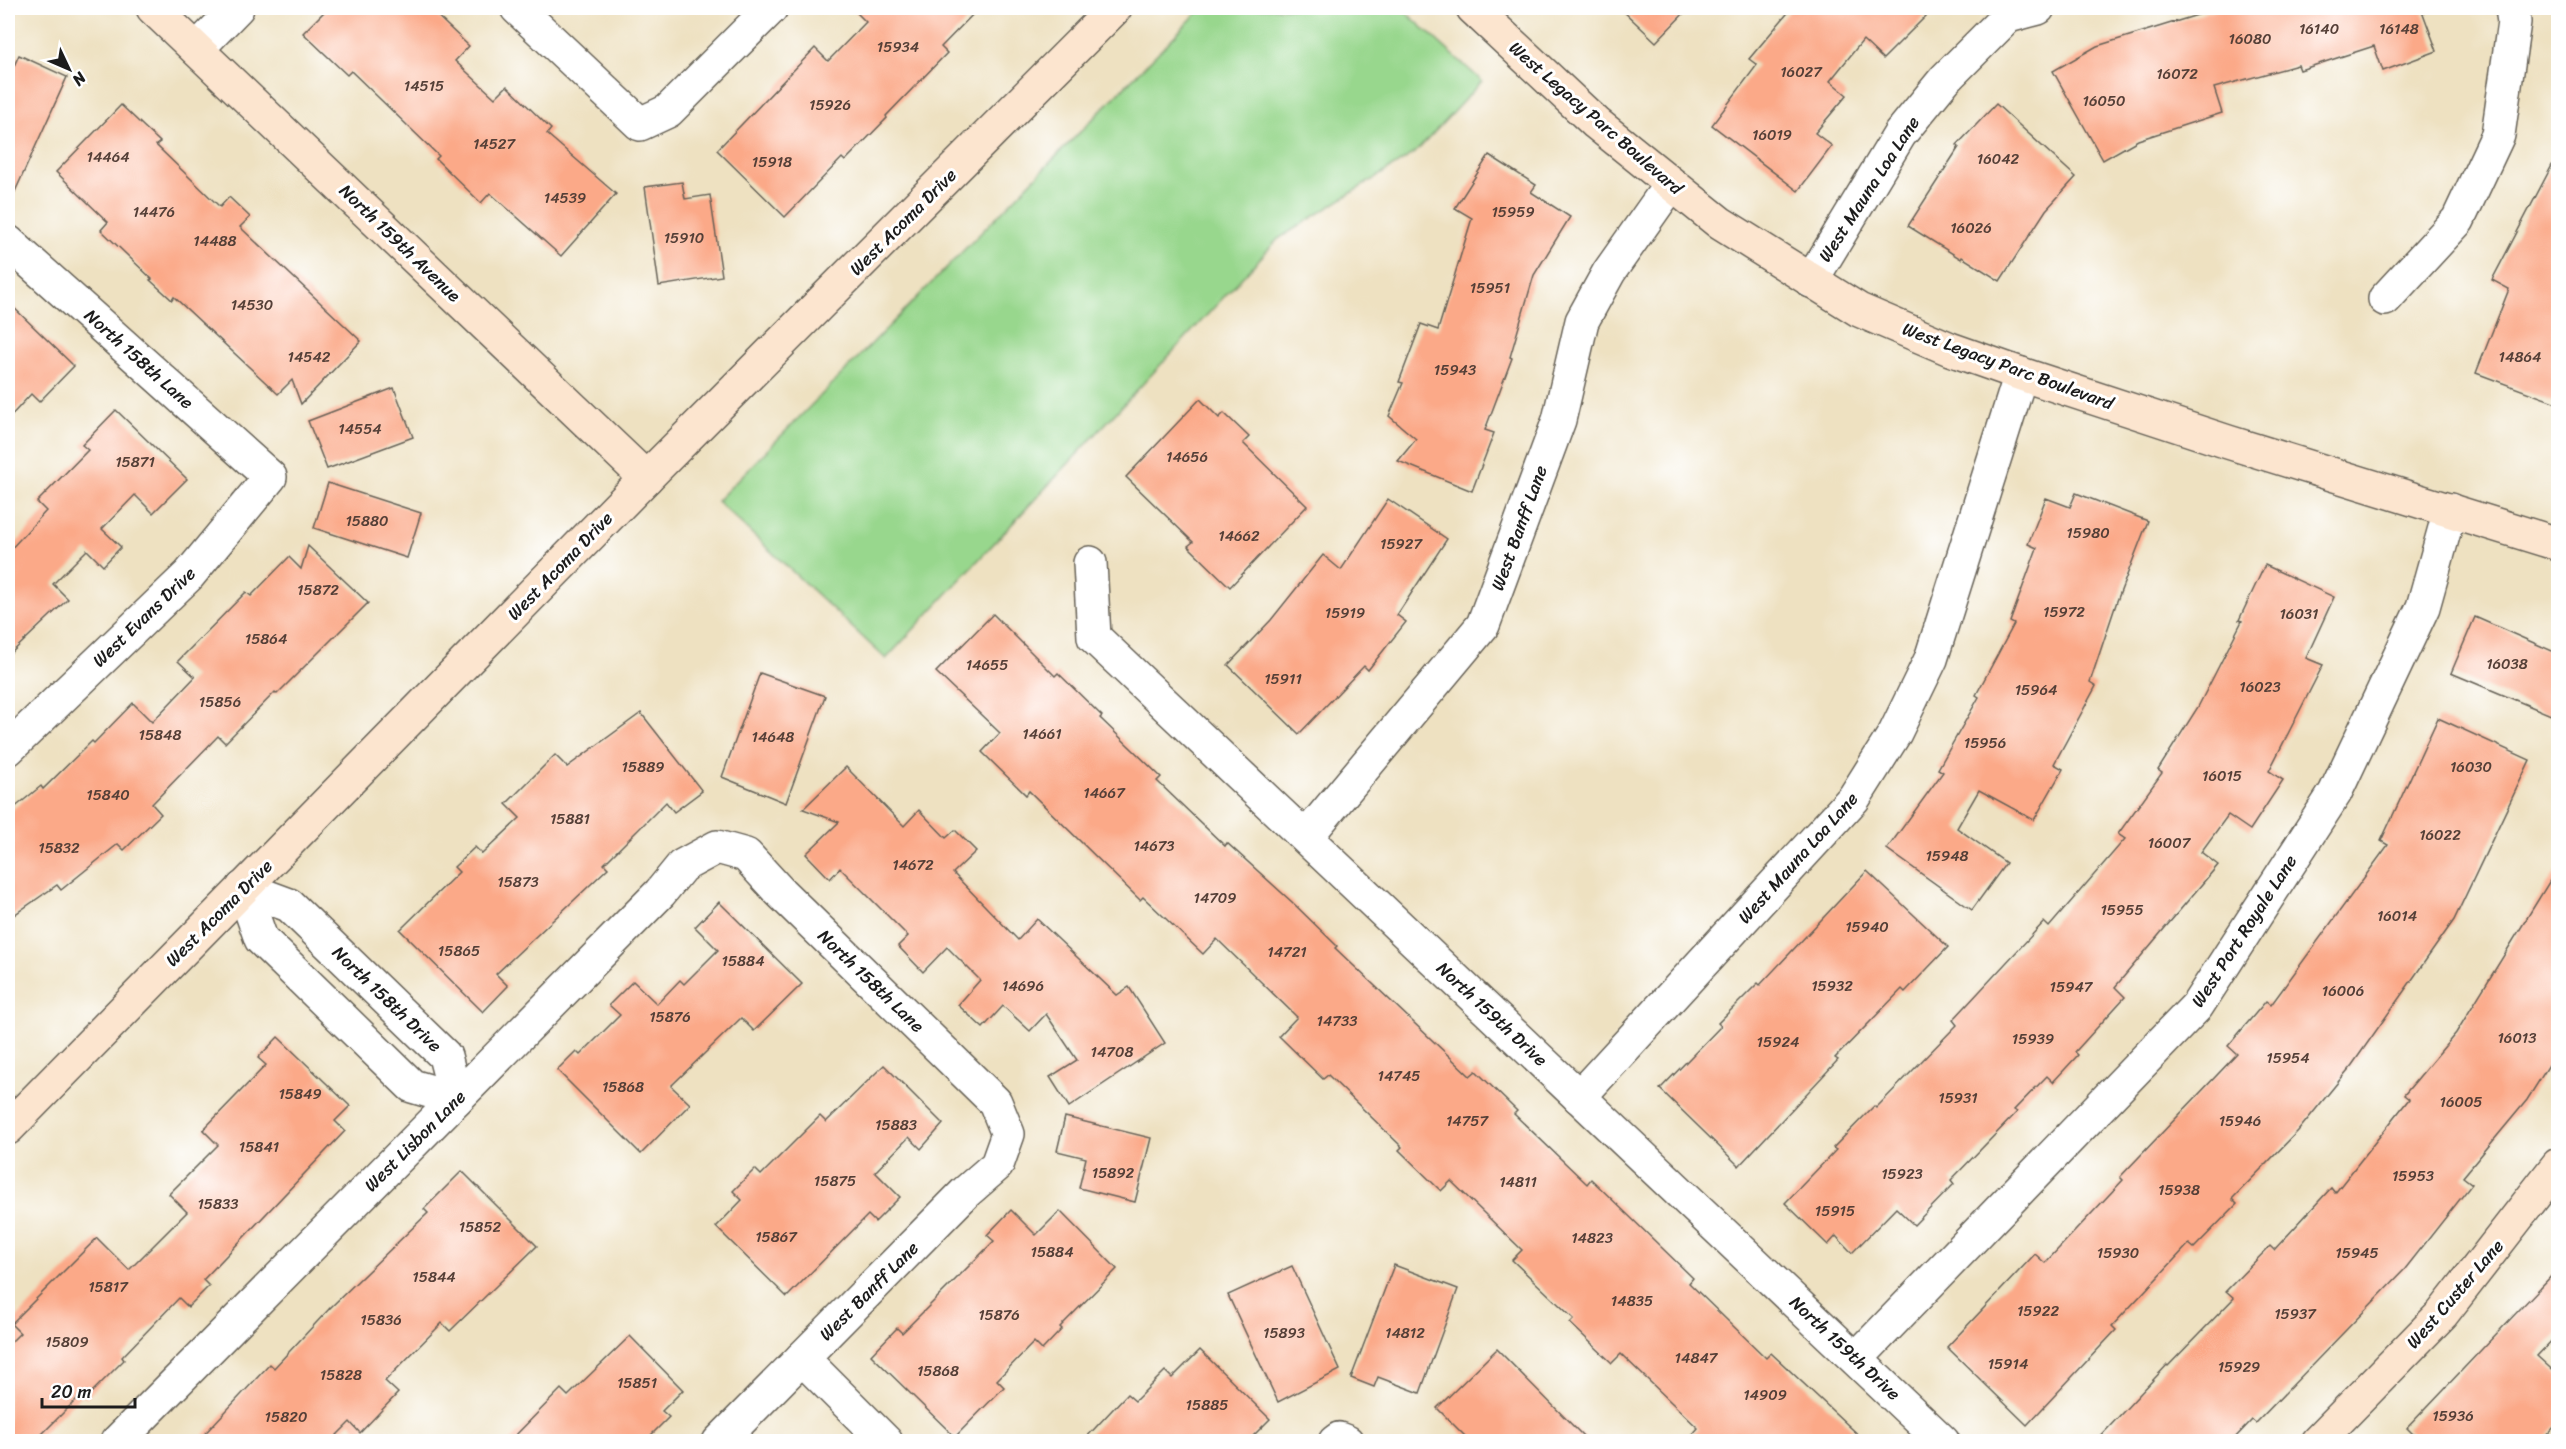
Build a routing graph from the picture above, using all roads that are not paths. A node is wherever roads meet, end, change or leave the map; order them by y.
1 (153, 8) edge
2 (237, 8) edge
3 (517, 8) edge
4 (771, 8) edge
5 (1115, 8) edge
6 (1473, 8) edge
7 (2038, 8) edge
8 (2512, 8) edge
9 (197, 50) junction
10 (1671, 184) junction
11 (8, 242) edge
12 (1811, 281) junction
13 (2385, 299) dead end
14 (2021, 374) junction
15 (270, 477) joint
16 (646, 478) junction
17 (2450, 510) junction
18 (2559, 544) edge
19 (1090, 563) dead end
20 (8, 749) edge
21 (1306, 837) junction
22 (717, 847) joint
23 (243, 888) junction
24 (386, 999) junction
25 (355, 1030) junction
26 (1579, 1096) junction
27 (456, 1099) junction
28 (8, 1128) edge
29 (1008, 1134) joint
30 (2554, 1181) edge
31 (802, 1358) junction
32 (1856, 1359) junction
33 (117, 1442) edge
34 (719, 1442) edge
35 (886, 1442) edge
36 (1943, 1442) edge
37 (2318, 1442) edge

1 - 9 street, North 159th Avenue
2 - 9 street
3 - 4 street
5 - 16 street, West Acoma Drive
6 - 10 street, West Legacy Parc Boulevard
7 - 12 street, West Mauna Loa Lane
8 - 13 street
9 - 16 street, North 159th Avenue
10 - 12 street, West Legacy Parc Boulevard
10 - 21 street, West Banff Lane
11 - 15 street, North 158th Lane
12 - 14 street, West Legacy Parc Boulevard
14 - 17 street, West Legacy Parc Boulevard
14 - 26 street, West Mauna Loa Lane
15 - 20 street, West Evans Drive
16 - 23 street, West Acoma Drive
17 - 18 street, West Legacy Parc Boulevard
17 - 32 street, West Port Royale Lane
19 - 21 street, North 159th Drive
21 - 26 street, North 159th Drive
22 - 27 street, West Lisbon Lane
22 - 29 street, North 158th Lane
23 - 24 street, North 158th Drive
23 - 25 street
23 - 28 street, West Acoma Drive
24 - 25 street
24 - 27 street, North 158th Drive
25 - 27 street
26 - 32 street, North 159th Drive
27 - 33 street, West Lisbon Lane
29 - 31 street, West Banff Lane
30 - 37 street, West Custer Lane
31 - 34 street, West Banff Lane
31 - 35 street
32 - 36 street, North 159th Drive

